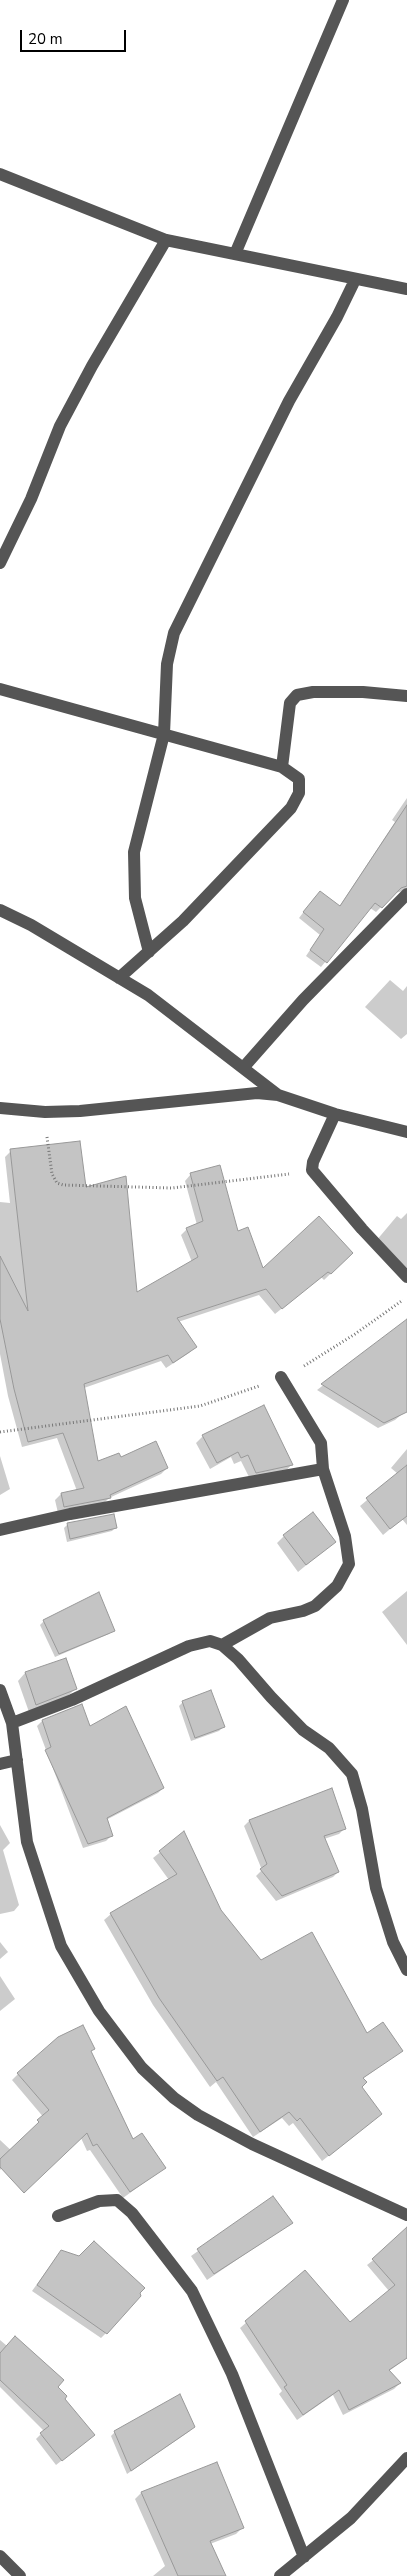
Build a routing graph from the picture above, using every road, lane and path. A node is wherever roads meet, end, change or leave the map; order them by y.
1 (343, 0) edge
2 (0, 174) edge
3 (166, 240) junction
4 (235, 254) junction
5 (355, 280) junction
6 (407, 289) edge
7 (0, 563) edge
8 (0, 689) edge
9 (407, 696) edge
10 (164, 734) junction
11 (282, 767) junction
12 (407, 894) edge
13 (0, 910) edge
14 (149, 952) junction
15 (119, 978) junction
16 (243, 1068) junction
17 (278, 1094) junction
18 (0, 1108) edge
19 (44, 1112) junction
20 (335, 1114) junction
21 (405, 1129) edge
22 (312, 1170) junction
23 (407, 1276) edge
24 (407, 1297) edge
25 (282, 1377) junction
26 (0, 1432) edge
27 (324, 1469) junction
28 (0, 1530) edge
29 (222, 1645) junction
30 (0, 1690) edge
31 (12, 1723) junction
32 (17, 1760) junction
33 (0, 1764) edge
34 (407, 1970) edge
35 (407, 2215) edge
36 (58, 2216) dead end
37 (407, 2458) edge
38 (0, 2556) edge
39 (304, 2557) junction
40 (20, 2576) edge
41 (280, 2576) edge

1 - 4 street
2 - 3 street
3 - 4 street
3 - 7 street
4 - 5 street
5 - 6 street
5 - 10 street
8 - 10 street
9 - 11 street
10 - 11 street
10 - 14 street
11 - 14 street
12 - 16 street
13 - 15 street
14 - 15 street
15 - 16 street
16 - 17 street
17 - 19 street
17 - 20 street
18 - 19 street
19 - 22 path
20 - 21 street
20 - 22 street
22 - 23 street
24 - 25 path
25 - 26 path
25 - 27 street
27 - 28 street
27 - 29 street
29 - 31 street
29 - 34 street
30 - 31 street
31 - 32 street
32 - 33 street
32 - 35 street
36 - 39 street
37 - 39 street
38 - 40 street
39 - 41 street

